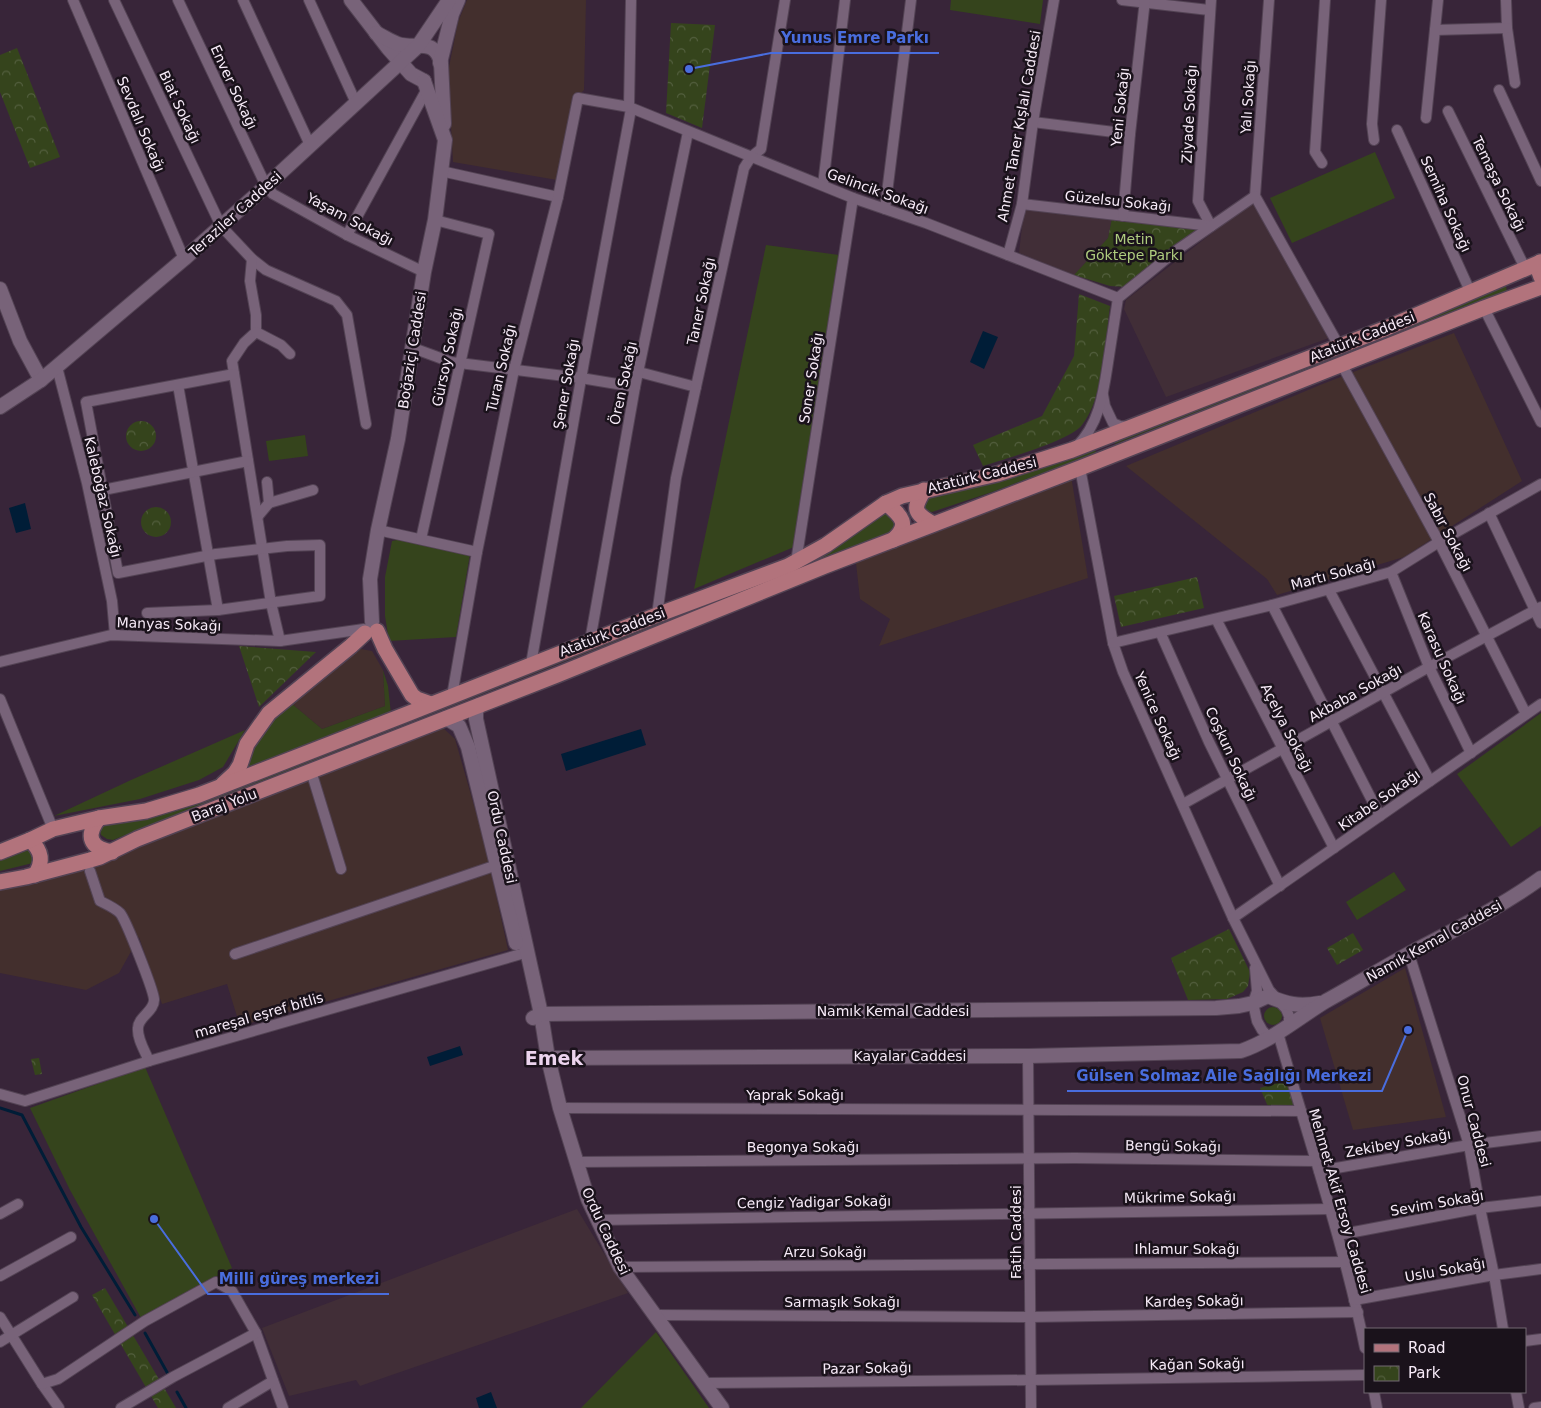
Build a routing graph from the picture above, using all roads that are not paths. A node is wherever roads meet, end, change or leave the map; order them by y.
1 (73, 0) edge
2 (114, 0) edge
3 (178, 0) edge
4 (243, 0) edge
5 (309, 0) edge
6 (351, 0) edge
7 (448, 0) edge
8 (458, 0) edge
9 (631, 0) edge
10 (785, 0) edge
11 (845, 0) edge
12 (911, 0) edge
13 (1054, 0) edge
14 (1122, 0) edge
15 (1269, 0) edge
16 (1324, 0) edge
17 (1381, 0) edge
18 (1438, 0) edge
19 (1506, 0) edge
20 (1145, 2) edge
21 (1210, 5) edge
22 (1507, 28) junction
23 (1435, 30) junction
24 (376, 33) junction
25 (418, 46) junction
26 (401, 61) junction
27 (441, 63) junction
28 (1515, 83) dead end
29 (425, 85) junction
30 (1499, 90) dead end
31 (356, 103) junction
32 (630, 108) junction
33 (1448, 111) dead end
34 (1426, 118) dead end
35 (1033, 122) junction
36 (1397, 130) dead end
37 (688, 132) junction
38 (1130, 134) junction
39 (445, 140) junction
40 (1374, 140) dead end
41 (310, 145) junction
42 (750, 157) junction
43 (1322, 163) dead end
44 (441, 171) junction
45 (1541, 181) edge
46 (823, 185) junction
47 (266, 186) junction
48 (558, 196) junction
49 (1255, 196) junction
50 (853, 198) junction
51 (1022, 204) junction
52 (885, 210) junction
53 (1122, 216) junction
54 (435, 220) junction
55 (221, 226) junction
56 (1211, 226) junction
57 (346, 235) junction
58 (1008, 255) junction
59 (252, 259) junction
60 (184, 260) junction
61 (1525, 268) junction
62 (424, 272) junction
63 (1508, 276) junction
64 (1540, 279) edge
65 (0, 289) edge
66 (1470, 291) junction
67 (1517, 297) junction
68 (1118, 298) junction
69 (1484, 308) junction
70 (256, 332) junction
71 (1339, 346) junction
72 (413, 348) junction
73 (290, 354) dead end
74 (460, 363) junction
75 (1342, 365) junction
76 (57, 367) junction
77 (514, 370) junction
78 (639, 372) junction
79 (234, 374) junction
80 (581, 378) junction
81 (41, 380) junction
82 (178, 385) junction
83 (635, 387) junction
84 (696, 387) junction
85 (1103, 395) junction
86 (0, 407) edge
87 (1541, 422) edge
88 (366, 424) dead end
89 (1132, 427) junction
90 (1072, 450) junction
91 (248, 461) junction
92 (1080, 468) junction
93 (194, 472) junction
94 (267, 482) dead end
95 (1541, 484) edge
96 (102, 490) junction
97 (313, 490) dead end
98 (924, 490) junction
99 (269, 503) junction
100 (886, 503) junction
101 (1489, 513) junction
102 (258, 516) junction
103 (933, 524) junction
104 (378, 530) junction
105 (421, 539) junction
106 (893, 540) junction
107 (1439, 542) junction
108 (262, 549) junction
109 (476, 552) junction
110 (208, 556) junction
111 (796, 562) junction
112 (1391, 572) junction
113 (1329, 590) junction
114 (271, 602) junction
115 (1272, 605) junction
116 (1538, 609) edge
117 (218, 610) junction
118 (147, 613) dead end
119 (656, 615) junction
120 (1216, 619) junction
121 (1541, 623) edge
122 (370, 628) junction
123 (1160, 632) junction
124 (115, 635) junction
125 (1487, 636) junction
126 (280, 641) junction
127 (590, 641) junction
128 (1113, 643) junction
129 (0, 662) edge
130 (531, 664) junction
131 (1429, 667) junction
132 (1384, 692) junction
133 (452, 696) junction
134 (0, 699) edge
135 (431, 704) junction
136 (1541, 704) edge
137 (479, 705) junction
138 (1526, 714) junction
139 (446, 718) junction
140 (1332, 721) junction
141 (1282, 749) junction
142 (1471, 753) junction
143 (311, 771) junction
144 (1227, 779) junction
145 (1430, 781) junction
146 (221, 786) junction
147 (1183, 804) junction
148 (1380, 816) junction
149 (99, 818) junction
150 (53, 829) junction
151 (30, 840) junction
152 (1334, 848) junction
153 (0, 852) edge
154 (112, 852) junction
155 (497, 865) junction
156 (342, 869) dead end
157 (90, 871) dead end
158 (35, 875) junction
159 (1541, 878) edge
160 (0, 882) edge
161 (1280, 886) junction
162 (1233, 918) junction
163 (523, 953) junction
164 (235, 954) dead end
165 (1410, 954) junction
166 (1254, 962) junction
167 (1277, 1000) junction
168 (1325, 1002) junction
169 (1253, 1003) junction
170 (537, 1016) junction
171 (1279, 1032) junction
172 (1028, 1056) junction
173 (548, 1058) junction
174 (150, 1061) junction
175 (0, 1094) edge
176 (560, 1108) junction
177 (1029, 1110) junction
178 (1300, 1111) junction
179 (1541, 1136) edge
180 (1469, 1145) junction
181 (1030, 1159) junction
182 (576, 1162) junction
183 (1317, 1166) junction
184 (1541, 1201) edge
185 (18, 1204) dead end
186 (1480, 1208) junction
187 (1331, 1209) junction
188 (1030, 1212) junction
189 (0, 1214) edge
190 (598, 1220) junction
191 (1338, 1235) junction
192 (72, 1237) dead end
193 (1345, 1262) junction
194 (1030, 1264) junction
195 (620, 1267) junction
196 (1541, 1269) edge
197 (1494, 1275) junction
198 (0, 1276) edge
199 (73, 1297) dead end
200 (1354, 1300) junction
201 (1358, 1312) junction
202 (654, 1315) junction
203 (0, 1316) edge
204 (1030, 1317) junction
205 (1503, 1328) edge
206 (256, 1333) junction
207 (11, 1335) junction
208 (1541, 1339) edge
209 (0, 1342) edge
210 (1526, 1342) edge
211 (1364, 1343) edge
212 (1364, 1374) edge
213 (1031, 1380) junction
214 (273, 1381) junction
215 (704, 1383) junction
216 (42, 1384) junction
217 (1374, 1393) edge
218 (1516, 1393) edge
219 (1541, 1407) edge
220 (59, 1408) edge
221 (121, 1408) edge
222 (228, 1408) edge
223 (283, 1408) edge
224 (722, 1408) edge
225 (1031, 1408) edge
226 (1377, 1408) edge
227 (1519, 1408) edge
228 (1534, 1408) edge

1 - 60 street, Sevdalı Sokağı
2 - 55 street, Biat Sokağı
3 - 47 street, Enver Sokağı
4 - 41 street
5 - 31 street
6 - 24 main road
7 - 25 main road, Teraziler Caddesi
8 - 27 main road
9 - 32 street, Şener Sokağı
10 - 42 street, Taner Sokağı
11 - 46 street
12 - 52 street
13 - 35 street, Ahmet Taner Kışlalı Caddesi
14 - 20 street
15 - 49 street, Yalı Sokağı
16 - 43 street
17 - 40 street
18 - 23 street
19 - 22 street
20 - 21 street
20 - 38 street, Yeni Sokağı
21 - 56 street, Ziyade Sokağı
22 - 23 street
22 - 28 street
23 - 34 street
24 - 25 main road
24 - 26 main road
25 - 26 main road, Teraziler Caddesi
25 - 27 main road
26 - 29 main road
26 - 31 main road, Teraziler Caddesi
27 - 29 main road
27 - 39 main road
29 - 39 main road, Boğaziçi Caddesi
29 - 57 street
30 - 45 street
31 - 41 main road, Teraziler Caddesi
32 - 37 street, Gelincik Sokağı
32 - 48 street, Turan Sokağı
32 - 80 street, Şener Sokağı
33 - 61 street, Temaşa Sokağı
35 - 38 street
35 - 51 street, Ahmet Taner Kışlalı Caddesi
36 - 66 street, Semiha Sokağı
37 - 42 street, Gelincik Sokağı
37 - 78 street, Ören Sokağı
38 - 53 street, Yeni Sokağı
39 - 44 main road, Boğaziçi Caddesi
41 - 47 main road, Teraziler Caddesi
42 - 46 street, Gelincik Sokağı
42 - 84 street, Taner Sokağı
44 - 48 street
44 - 54 main road, Boğaziçi Caddesi
46 - 50 street, Gelincik Sokağı
47 - 55 main road, Teraziler Caddesi
47 - 57 street, Yaşam Sokağı
48 - 77 street, Turan Sokağı
49 - 56 street
49 - 71 street
50 - 52 street, Gelincik Sokağı
50 - 111 street, Soner Sokağı
51 - 53 street, Güzelsu Sokağı
51 - 58 street, Ahmet Taner Kışlalı Caddesi
52 - 58 street, Gelincik Sokağı
53 - 56 street, Güzelsu Sokağı
54 - 62 main road, Boğaziçi Caddesi
54 - 74 street, Gürsoy Sokağı
55 - 59 street, Biat Sokağı
55 - 60 main road, Teraziler Caddesi
56 - 68 street
57 - 62 street, Yaşam Sokağı
58 - 68 street, Gelincik Sokağı
59 - 70 street
59 - 88 street, Biat Sokağı
60 - 76 main road, Teraziler Caddesi
61 - 63 main road, Atatürk Caddesi
61 - 64 main road, Atatürk Caddesi
62 - 72 main road, Boğaziçi Caddesi
63 - 66 main road, Atatürk Caddesi
63 - 67 main road
64 - 67 main road, Atatürk Caddesi
65 - 81 main road
66 - 71 main road, Atatürk Caddesi
67 - 69 main road, Atatürk Caddesi
68 - 85 street
69 - 75 main road, Atatürk Caddesi
69 - 87 street
70 - 73 street
70 - 79 street
71 - 89 main road, Atatürk Caddesi
72 - 74 street
72 - 104 main road, Boğaziçi Caddesi
74 - 77 street
74 - 105 street, Gürsoy Sokağı
75 - 92 main road, Atatürk Caddesi
75 - 107 street, Sabır Sokağı
76 - 81 main road, Teraziler Caddesi
76 - 124 street, Kaleboğaz Sokağı
77 - 80 street
77 - 109 street, Turan Sokağı
78 - 83 street, Ören Sokağı
78 - 84 street
79 - 82 street
79 - 91 street
80 - 83 street
80 - 130 street, Şener Sokağı
81 - 86 main road, Teraziler Caddesi
82 - 93 street
82 - 96 street
83 - 127 street, Ören Sokağı
84 - 119 street, Taner Sokağı
85 - 89 street
85 - 90 street
89 - 90 main road, Atatürk Caddesi
90 - 98 main road, Atatürk Caddesi
91 - 93 street
91 - 102 street
92 - 103 main road, Atatürk Caddesi
92 - 128 street, Yenice Sokağı
93 - 96 street
93 - 110 street
94 - 99 street
95 - 101 street, Martı Sokağı
96 - 110 street
97 - 99 street
98 - 100 main road, Atatürk Caddesi
98 - 103 main road
99 - 102 street
100 - 106 main road
100 - 111 main road, Atatürk Caddesi
101 - 107 street, Martı Sokağı
101 - 116 street
102 - 108 street
103 - 106 main road, Atatürk Caddesi
104 - 105 street
104 - 122 main road, Boğaziçi Caddesi
105 - 109 street
106 - 137 main road, Atatürk Caddesi
107 - 112 street, Martı Sokağı
107 - 125 street, Sabır Sokağı
108 - 110 street
108 - 114 street
108 - 114 street
109 - 133 street, Turan Sokağı
110 - 117 street
111 - 119 main road, Atatürk Caddesi
112 - 113 street, Martı Sokağı
112 - 131 street, Karasu Sokağı
113 - 115 street, Martı Sokağı
113 - 132 street
114 - 117 street
114 - 126 street
115 - 120 street, Martı Sokağı
115 - 140 street
116 - 121 street
116 - 125 street, Akbaba Sokağı
117 - 118 street
119 - 127 main road, Atatürk Caddesi
120 - 123 street, Martı Sokağı
120 - 141 street, Açelya Sokağı
122 - 126 street, Manyas Sokağı
122 - 135 main road
122 - 146 main road
123 - 128 street, Martı Sokağı
123 - 144 street, Coşkun Sokağı
124 - 126 street, Manyas Sokağı
124 - 129 street, Manyas Sokağı
125 - 131 street, Akbaba Sokağı
125 - 138 street, Sabır Sokağı
127 - 130 main road, Atatürk Caddesi
128 - 147 street, Yenice Sokağı
130 - 133 main road, Atatürk Caddesi
131 - 132 street, Akbaba Sokağı
131 - 142 street, Karasu Sokağı
132 - 140 street, Akbaba Sokağı
132 - 145 street
133 - 135 main road, Atatürk Caddesi
134 - 150 street
135 - 146 main road, Baraj Yolu
136 - 138 street, Kitabe Sokağı
137 - 139 main road, Atatürk Caddesi
137 - 163 main road, Ordu Caddesi
138 - 142 street, Kitabe Sokağı
139 - 143 main road, Baraj Yolu
139 - 155 main road, Ordu Caddesi
140 - 141 street, Akbaba Sokağı
140 - 148 street
141 - 144 street, Akbaba Sokağı
141 - 152 street, Açelya Sokağı
142 - 145 street, Kitabe Sokağı
143 - 154 main road, Baraj Yolu
143 - 156 street
144 - 147 street, Akbaba Sokağı
144 - 161 street, Coşkun Sokağı
145 - 148 street, Kitabe Sokağı
146 - 149 main road, Baraj Yolu
147 - 162 street, Yenice Sokağı
148 - 152 street, Kitabe Sokağı
149 - 150 main road, Baraj Yolu
149 - 154 main road
150 - 151 main road, Baraj Yolu
151 - 153 main road, Baraj Yolu
151 - 158 main road
152 - 161 street, Kitabe Sokağı
154 - 158 main road, Baraj Yolu
155 - 163 main road, Ordu Caddesi
155 - 164 street
157 - 174 street
158 - 160 main road, Baraj Yolu
159 - 165 main road, Namık Kemal Caddesi
161 - 162 street, Kitabe Sokağı
162 - 166 street, Yenice Sokağı
163 - 170 main road, Ordu Caddesi
163 - 174 street, mareşal eşref bitlis
165 - 168 main road, Namık Kemal Caddesi
165 - 180 street, Onur Caddesi
166 - 167 street, Yenice Sokağı
166 - 169 street
167 - 168 main road
167 - 169 main road
167 - 171 street
168 - 171 main road, Namık Kemal Caddesi
169 - 170 main road, Namık Kemal Caddesi
169 - 171 street
170 - 173 main road, Ordu Caddesi
171 - 172 main road, Kayalar Caddesi
171 - 178 street, Mehmet Akif Ersoy Caddesi
172 - 173 main road, Kayalar Caddesi
172 - 177 street, Fatih Caddesi
173 - 176 main road, Ordu Caddesi
174 - 175 street, mareşal eşref bitlis
176 - 177 street, Yaprak Sokağı
176 - 182 main road, Ordu Caddesi
177 - 178 street, Yaprak Sokağı
177 - 181 street, Fatih Caddesi
178 - 183 street, Mehmet Akif Ersoy Caddesi
179 - 180 street, Zekibey Sokağı
180 - 183 street, Zekibey Sokağı
180 - 186 street, Onur Caddesi
181 - 182 street, Begonya Sokağı
181 - 183 street, Bengü Sokağı
181 - 188 street, Fatih Caddesi
182 - 190 main road, Ordu Caddesi
183 - 187 street, Mehmet Akif Ersoy Caddesi
184 - 186 street, Sevim Sokağı
185 - 189 street
186 - 191 street, Sevim Sokağı
186 - 197 street, Onur Caddesi
187 - 188 street, Mükrime Sokağı
187 - 191 street, Mehmet Akif Ersoy Caddesi
188 - 190 street, Cengiz Yadigar Sokağı
188 - 194 street, Fatih Caddesi
190 - 195 main road, Ordu Caddesi
191 - 193 street, Mehmet Akif Ersoy Caddesi
192 - 198 street
193 - 194 street, Ihlamur Sokağı
193 - 200 street, Mehmet Akif Ersoy Caddesi
194 - 195 street, Arzu Sokağı
194 - 204 street, Fatih Caddesi
195 - 202 main road, Ordu Caddesi
196 - 197 street, Uslu Sokağı
197 - 200 street, Uslu Sokağı
197 - 205 street, Onur Caddesi
199 - 207 street
200 - 201 street, Mehmet Akif Ersoy Caddesi
201 - 204 street, Kardeş Sokağı
201 - 211 street, Mehmet Akif Ersoy Caddesi
202 - 204 street, Sarmaşık Sokağı
202 - 215 main road, Ordu Caddesi
203 - 207 street
204 - 213 street, Fatih Caddesi
206 - 214 street
206 - 216 street
206 - 221 street
207 - 209 street
207 - 216 street
208 - 210 street
212 - 213 street, Kağan Sokağı
213 - 215 street, Pazar Sokağı
213 - 225 street, Fatih Caddesi
214 - 222 street
214 - 223 street
215 - 224 main road, Ordu Caddesi
216 - 220 street
217 - 226 street
218 - 227 street
219 - 228 street

